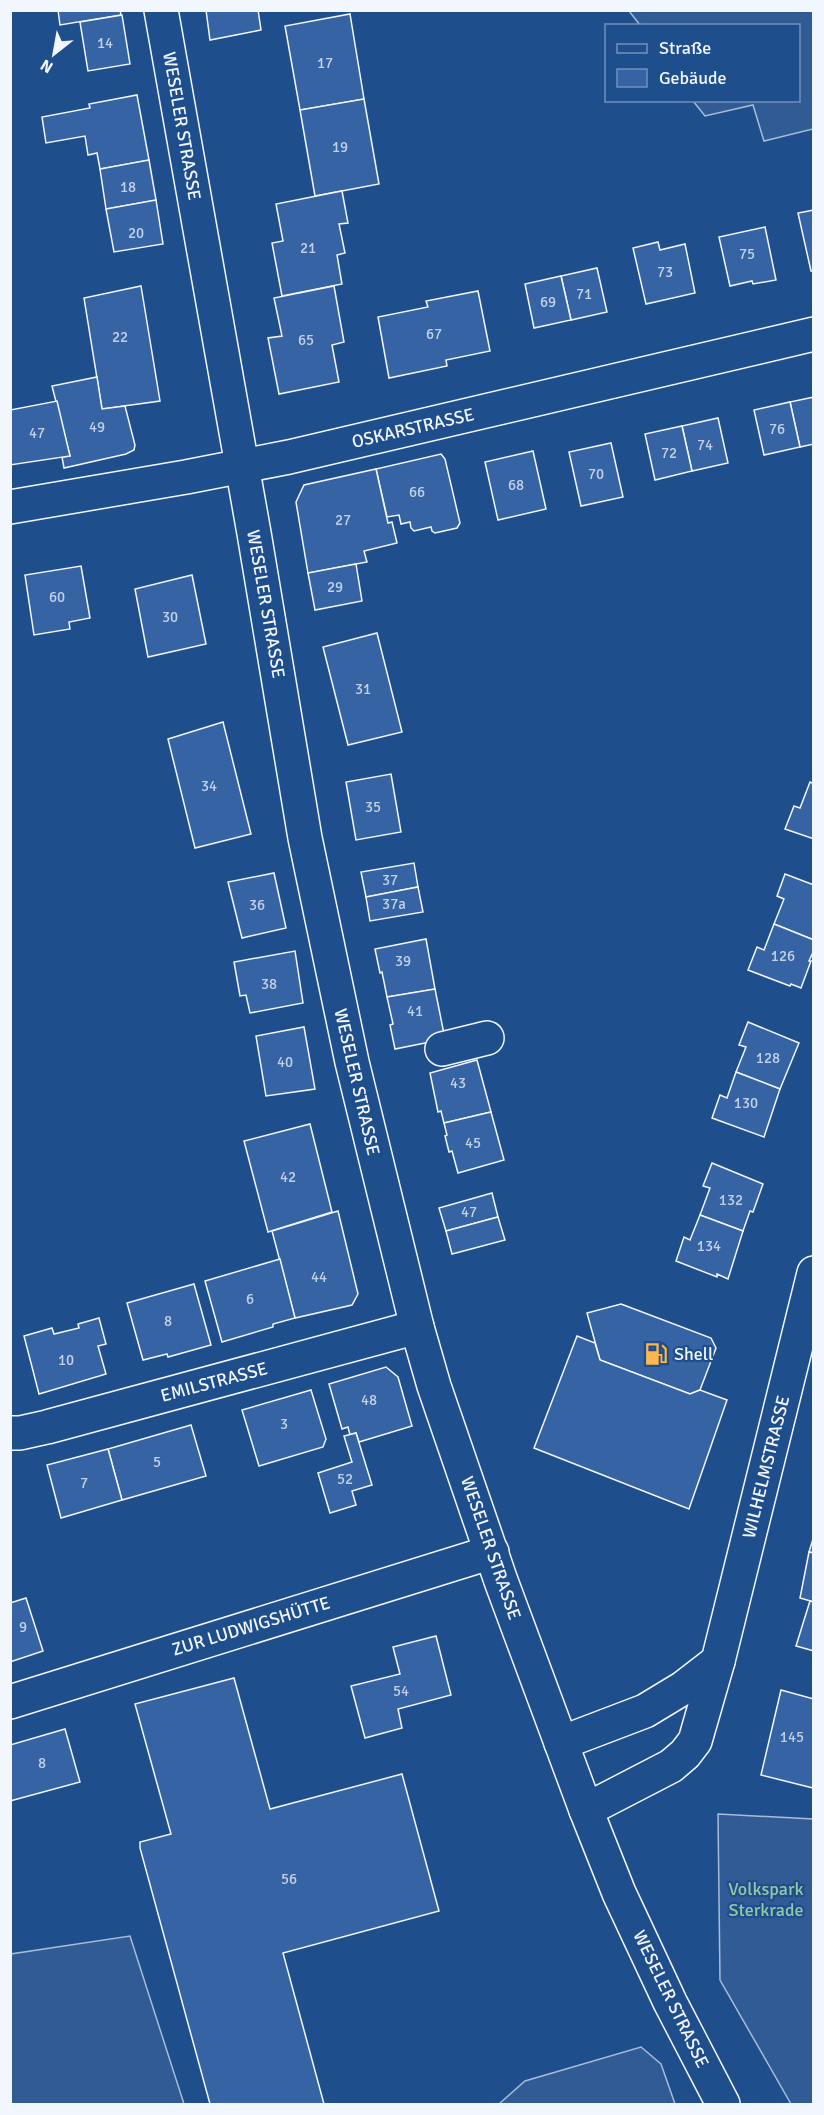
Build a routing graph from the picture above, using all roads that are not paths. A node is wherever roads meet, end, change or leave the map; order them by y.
1 (161, 10) edge
2 (813, 334) edge
3 (242, 467) junction
4 (10, 507) edge
5 (487, 1038) dead end
6 (442, 1049) dead end
7 (813, 1273) edge
8 (417, 1327) junction
9 (10, 1433) edge
10 (492, 1552) junction
11 (718, 1661) junction
12 (10, 1702) edge
13 (561, 1743) junction
14 (586, 1810) junction
15 (723, 2104) edge

1 - 3 street, WESELER STRASSE
2 - 3 street, OSKARSTRASSE
3 - 4 street, OSKARSTRASSE
3 - 8 street, WESELER STRASSE
5 - 6 street
7 - 11 street, WILHELMSTRASSE
8 - 9 street, EMILSTRASSE
8 - 10 street, WESELER STRASSE
10 - 12 street, ZUR LUDWIGSHÜTTE
10 - 13 street, WESELER STRASSE
11 - 13 street
11 - 14 street, WILHELMSTRASSE
13 - 14 street, WESELER STRASSE
14 - 15 street, WESELER STRASSE

